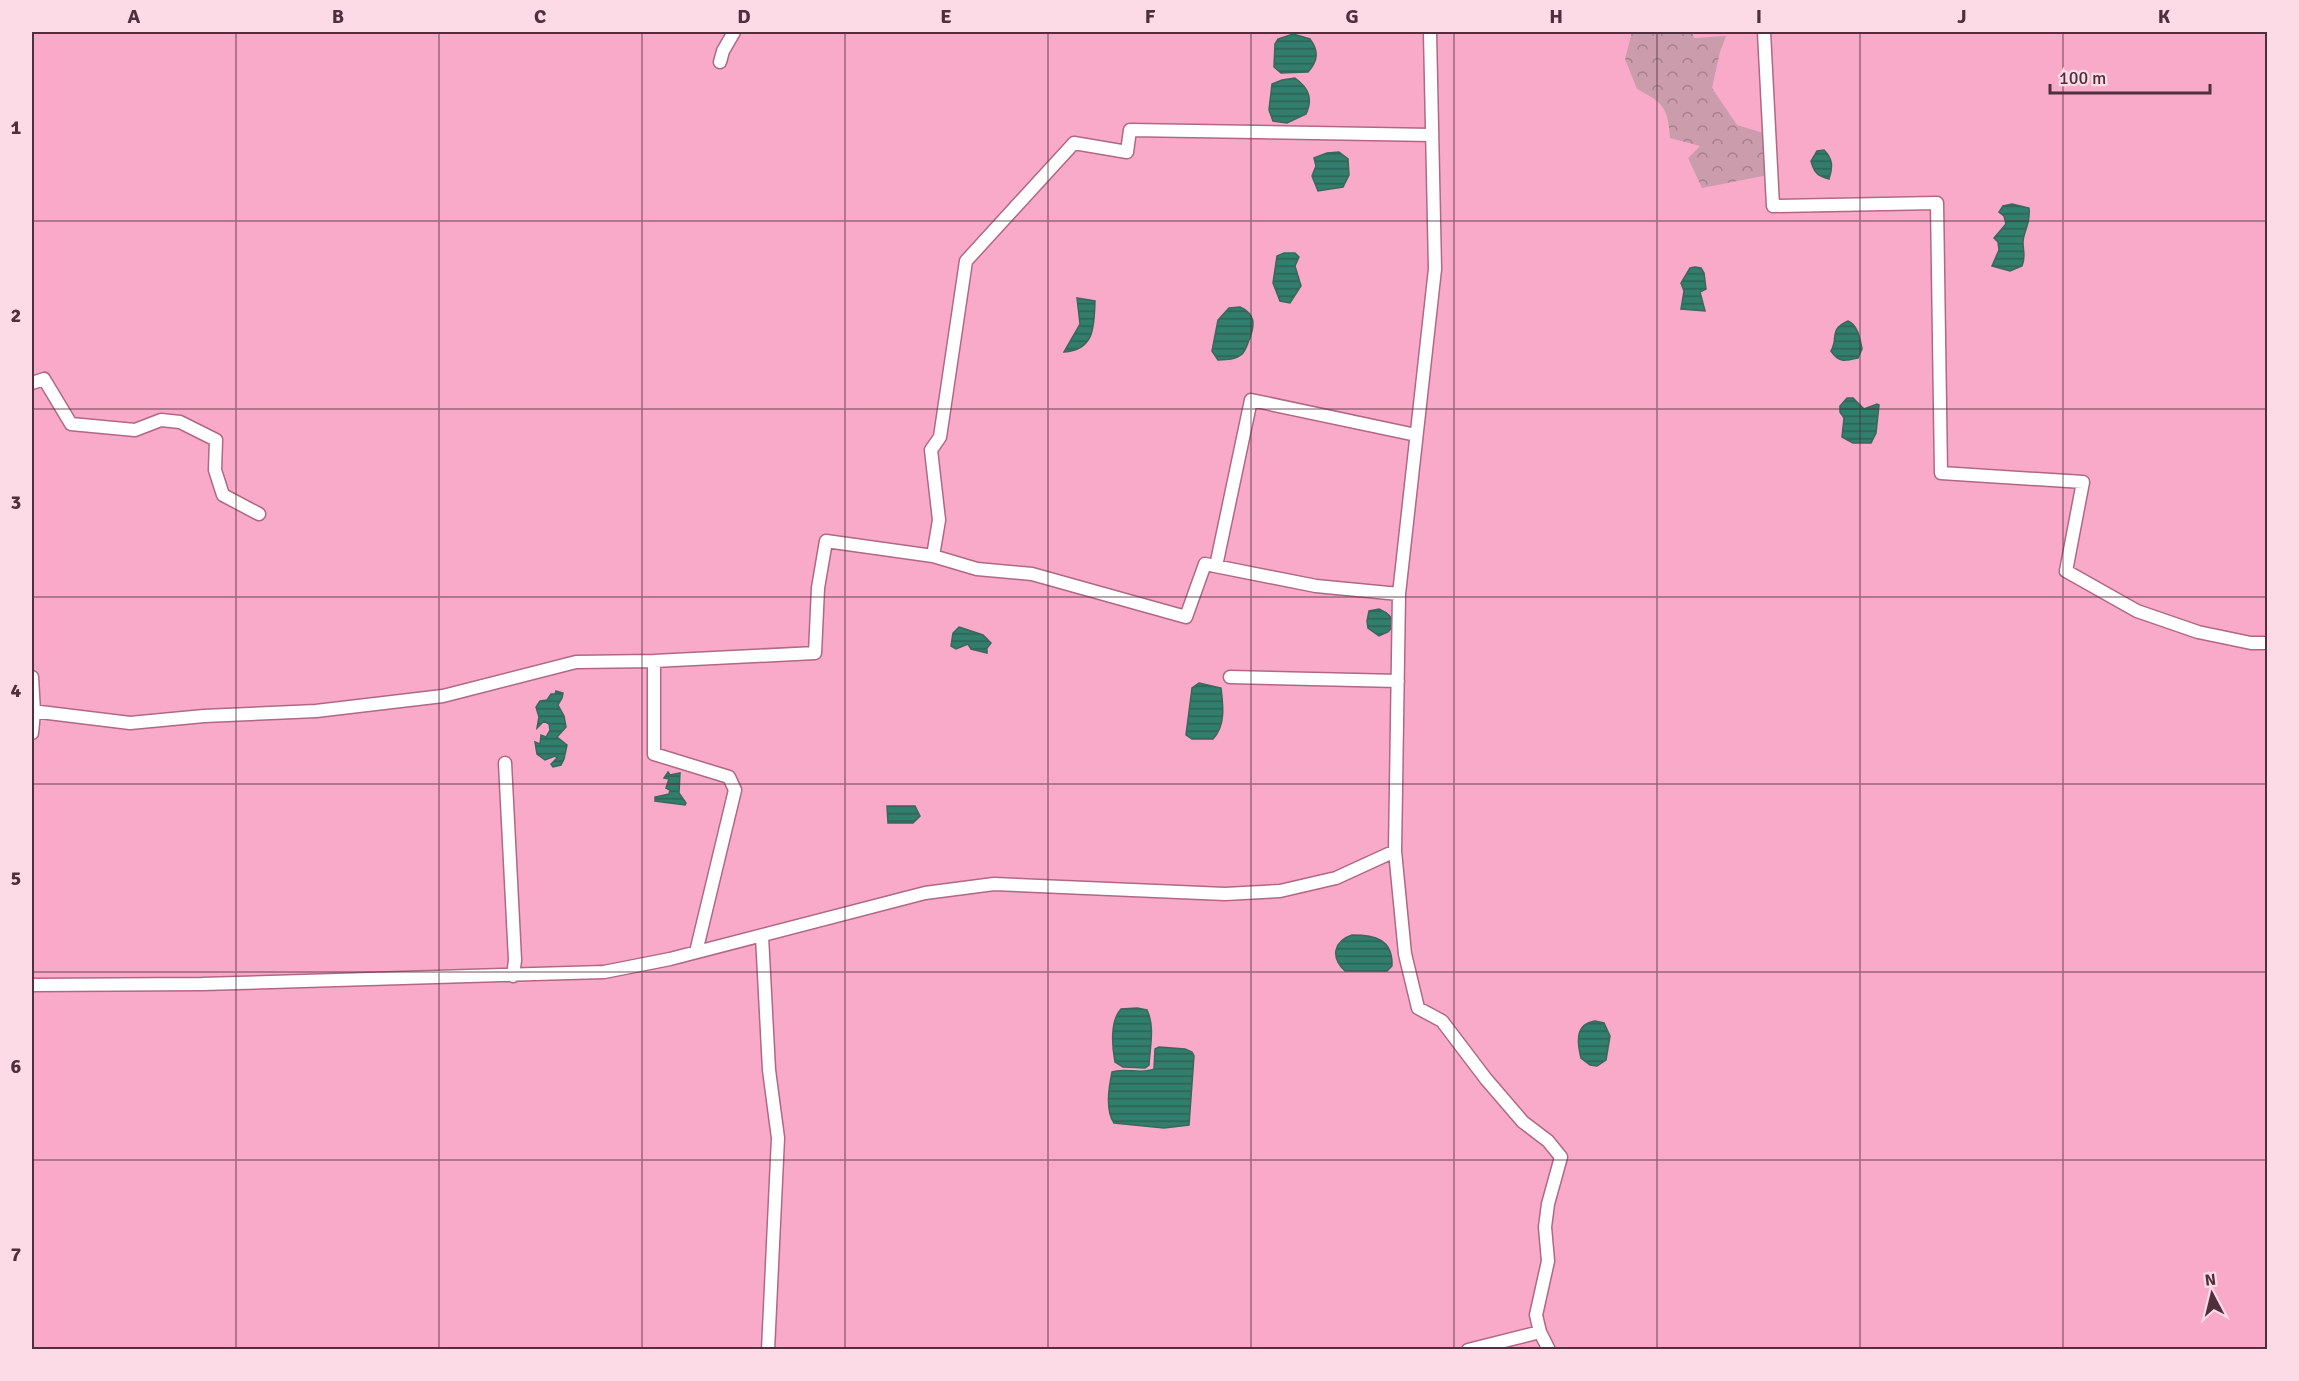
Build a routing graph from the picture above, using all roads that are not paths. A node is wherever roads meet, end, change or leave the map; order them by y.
1 (734, 32) edge
2 (1430, 32) edge
3 (1764, 32) edge
4 (720, 62) dead end
5 (1432, 135) junction
6 (32, 383) edge
7 (1416, 435) junction
8 (259, 514) dead end
9 (933, 556) junction
10 (1216, 566) junction
11 (1399, 594) junction
12 (2268, 643) edge
13 (654, 660) junction
14 (32, 677) edge
15 (1230, 677) dead end
16 (1398, 681) junction
17 (33, 711) edge
18 (32, 733) edge
19 (505, 763) dead end
20 (1395, 851) junction
21 (762, 936) junction
22 (696, 952) junction
23 (513, 976) junction
24 (32, 985) edge
25 (1540, 1332) junction
26 (768, 1350) edge
27 (1468, 1350) edge
28 (1549, 1350) edge

1 - 4 street
2 - 5 street
3 - 12 street
5 - 7 street
5 - 9 street
6 - 8 street
7 - 10 street
7 - 11 street
9 - 10 street
9 - 13 street
10 - 11 street
11 - 16 street
13 - 17 street
13 - 22 street
14 - 17 street
15 - 16 street
16 - 20 street
17 - 18 street
19 - 23 street
20 - 21 street
20 - 25 street
21 - 22 street
21 - 26 street
22 - 23 street
23 - 24 street
25 - 27 street
25 - 28 street

